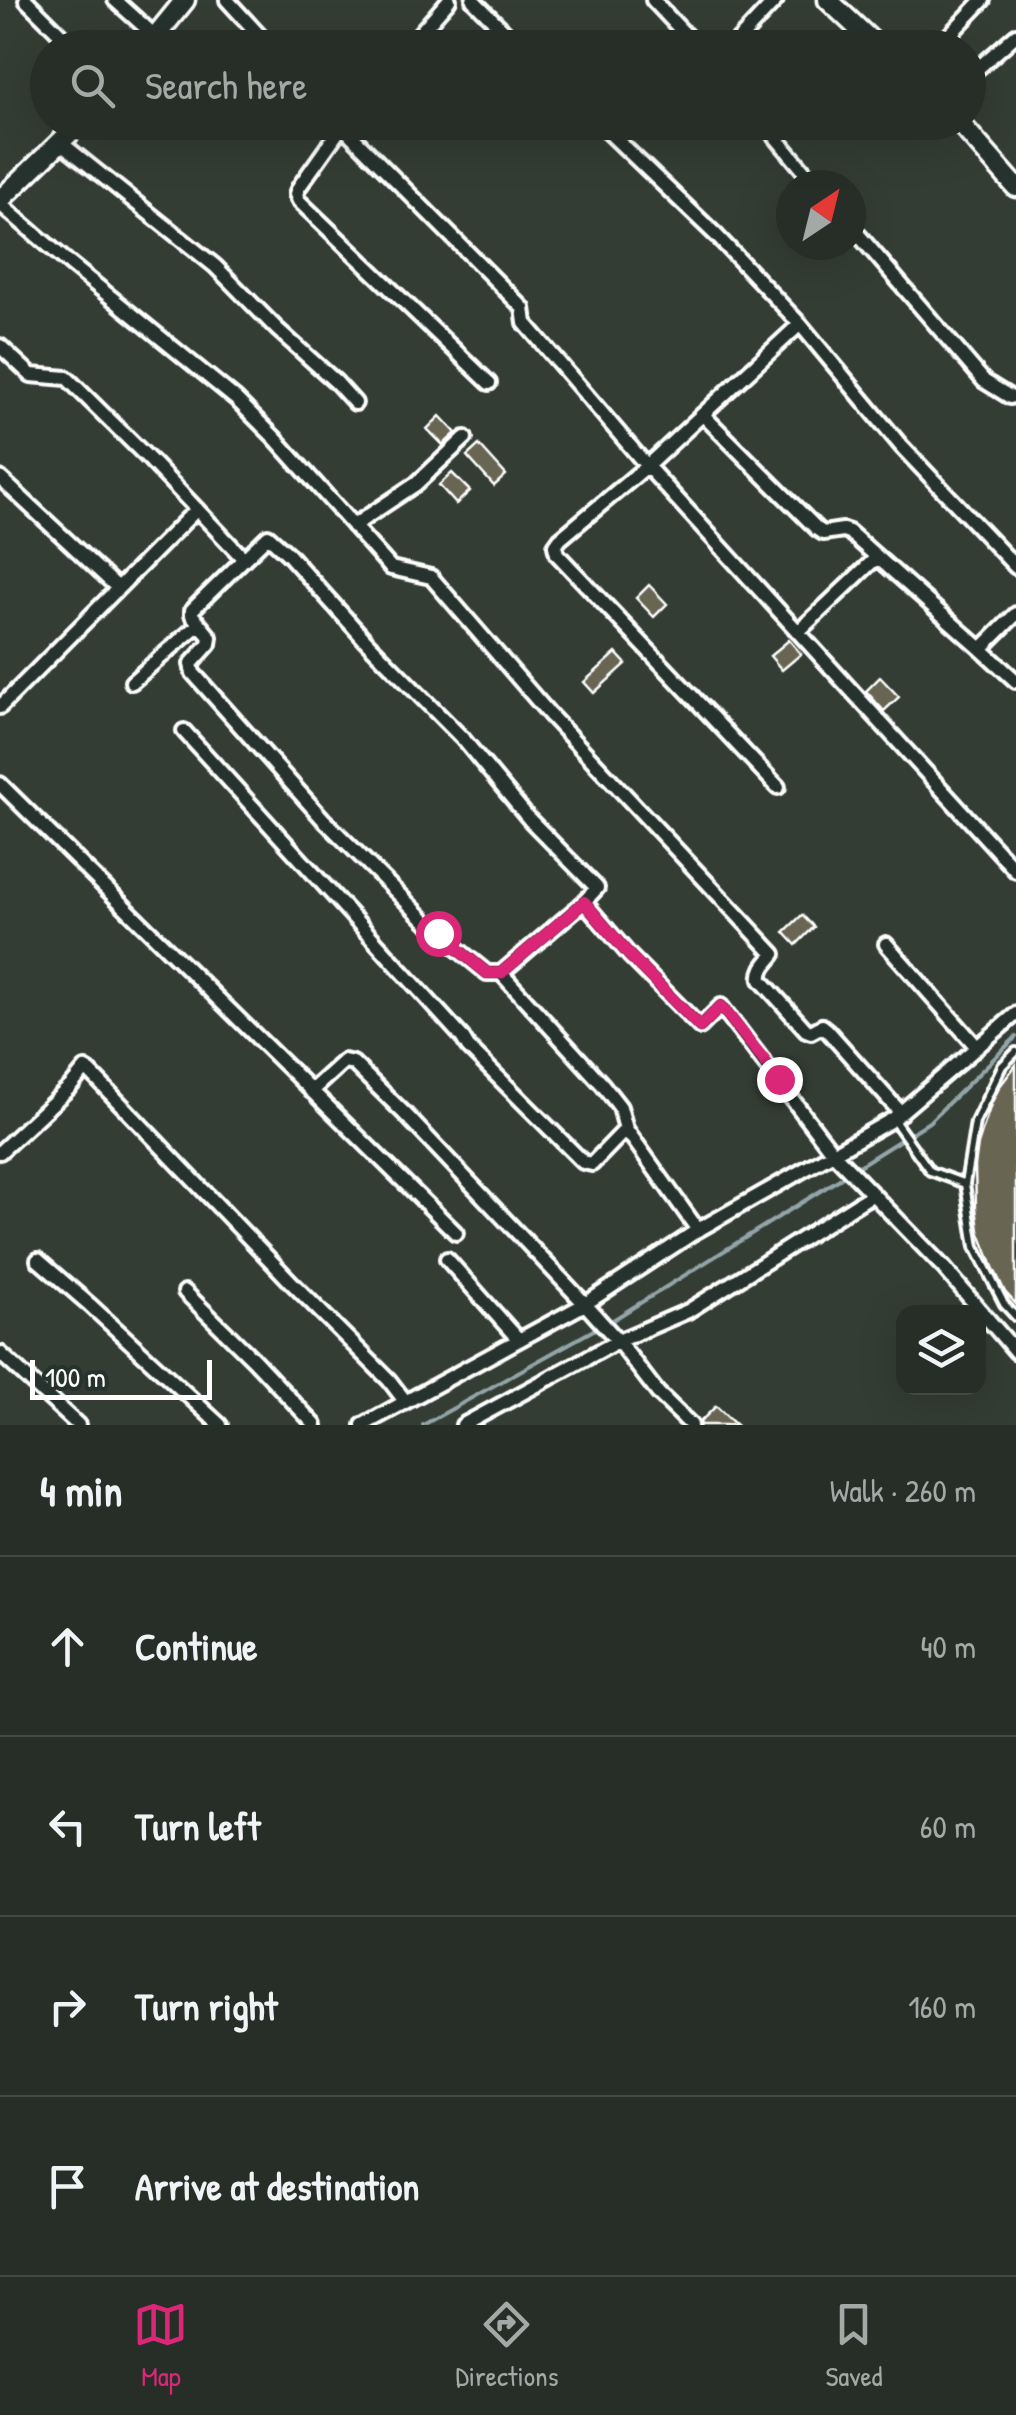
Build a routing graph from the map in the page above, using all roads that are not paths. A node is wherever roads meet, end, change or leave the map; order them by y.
1 (26, 0) edge
2 (115, 0) edge
3 (185, 0) edge
4 (227, 0) edge
5 (449, 0) edge
6 (473, 0) edge
7 (654, 0) edge
8 (776, 0) edge
9 (828, 0) edge
10 (984, 0) edge
11 (56, 30) edge
12 (140, 30) edge
13 (160, 30) edge
14 (254, 30) edge
15 (423, 30) edge
16 (503, 30) edge
17 (682, 30) edge
18 (748, 30) edge
19 (860, 30) edge
20 (955, 30) edge
21 (1016, 35) edge
22 (986, 61) edge
23 (330, 140) edge
24 (357, 140) edge
25 (617, 140) edge
26 (778, 140) edge
27 (976, 140) edge
28 (60, 142) joint
29 (803, 170) edge
30 (1013, 178) edge
31 (0, 202) edge
32 (866, 243) edge
33 (800, 324) junction
34 (0, 346) edge
35 (489, 383) dead end
36 (1010, 397) dead end
37 (356, 404) dead end
38 (703, 415) junction
39 (464, 438) dead end
40 (647, 466) junction
41 (0, 478) edge
42 (196, 509) junction
43 (353, 526) junction
44 (876, 557) junction
45 (244, 559) junction
46 (1016, 567) edge
47 (118, 588) junction
48 (1016, 614) edge
49 (200, 624) junction
50 (798, 632) junction
51 (981, 649) junction
52 (1016, 681) edge
53 (132, 682) dead end
54 (0, 707) edge
55 (184, 732) dead end
56 (0, 784) edge
57 (778, 787) dead end
58 (1016, 871) edge
59 (584, 902) junction
60 (886, 944) dead end
61 (501, 973) junction
62 (1016, 1014) edge
63 (978, 1047) junction
64 (1016, 1052) edge
65 (311, 1090) junction
66 (897, 1116) junction
67 (626, 1129) junction
68 (0, 1152) edge
69 (834, 1154) junction
70 (965, 1184) junction
71 (873, 1194) junction
72 (698, 1230) junction
73 (456, 1233) dead end
74 (447, 1259) dead end
75 (38, 1260) dead end
76 (185, 1292) dead end
77 (585, 1304) junction
78 (1016, 1317) edge
79 (518, 1340) junction
80 (618, 1340) junction
81 (1016, 1352) edge
82 (0, 1353) edge
83 (406, 1401) junction
84 (78, 1425) edge
85 (220, 1425) edge
86 (315, 1425) edge
87 (363, 1425) edge
88 (463, 1425) edge
89 (691, 1425) edge

1 - 11 street
2 - 12 street
3 - 13 main road
4 - 14 street
5 - 15 street
6 - 16 street
7 - 17 street
8 - 18 street
9 - 19 main road
10 - 20 street
21 - 22 street
23 - 35 street
24 - 40 street
25 - 33 street
26 - 29 street
27 - 30 main road
28 - 31 main road
28 - 37 street
31 - 43 street
32 - 36 street
33 - 38 street
33 - 46 street
34 - 42 street
38 - 40 street
38 - 44 street
39 - 43 street
40 - 50 street
40 - 57 street
41 - 47 street
42 - 45 street
42 - 47 street
43 - 66 street
44 - 50 street
44 - 51 street
45 - 49 street
45 - 59 street
47 - 54 street
48 - 51 street
49 - 53 street
49 - 61 street
50 - 58 street
51 - 52 street
55 - 67 street
56 - 65 street
59 - 61 street
59 - 69 street
60 - 63 street
61 - 67 street
62 - 63 street
63 - 66 street
64 - 70 lane
65 - 73 street
65 - 77 street
66 - 69 street
66 - 70 lane
67 - 72 street
68 - 83 street
69 - 71 street
69 - 72 street
70 - 78 lane
71 - 80 street
71 - 81 street
72 - 77 street
74 - 79 street
75 - 85 street
76 - 86 street
77 - 79 street
77 - 80 street
79 - 83 street
80 - 88 street
80 - 89 street
82 - 84 street
83 - 87 street

